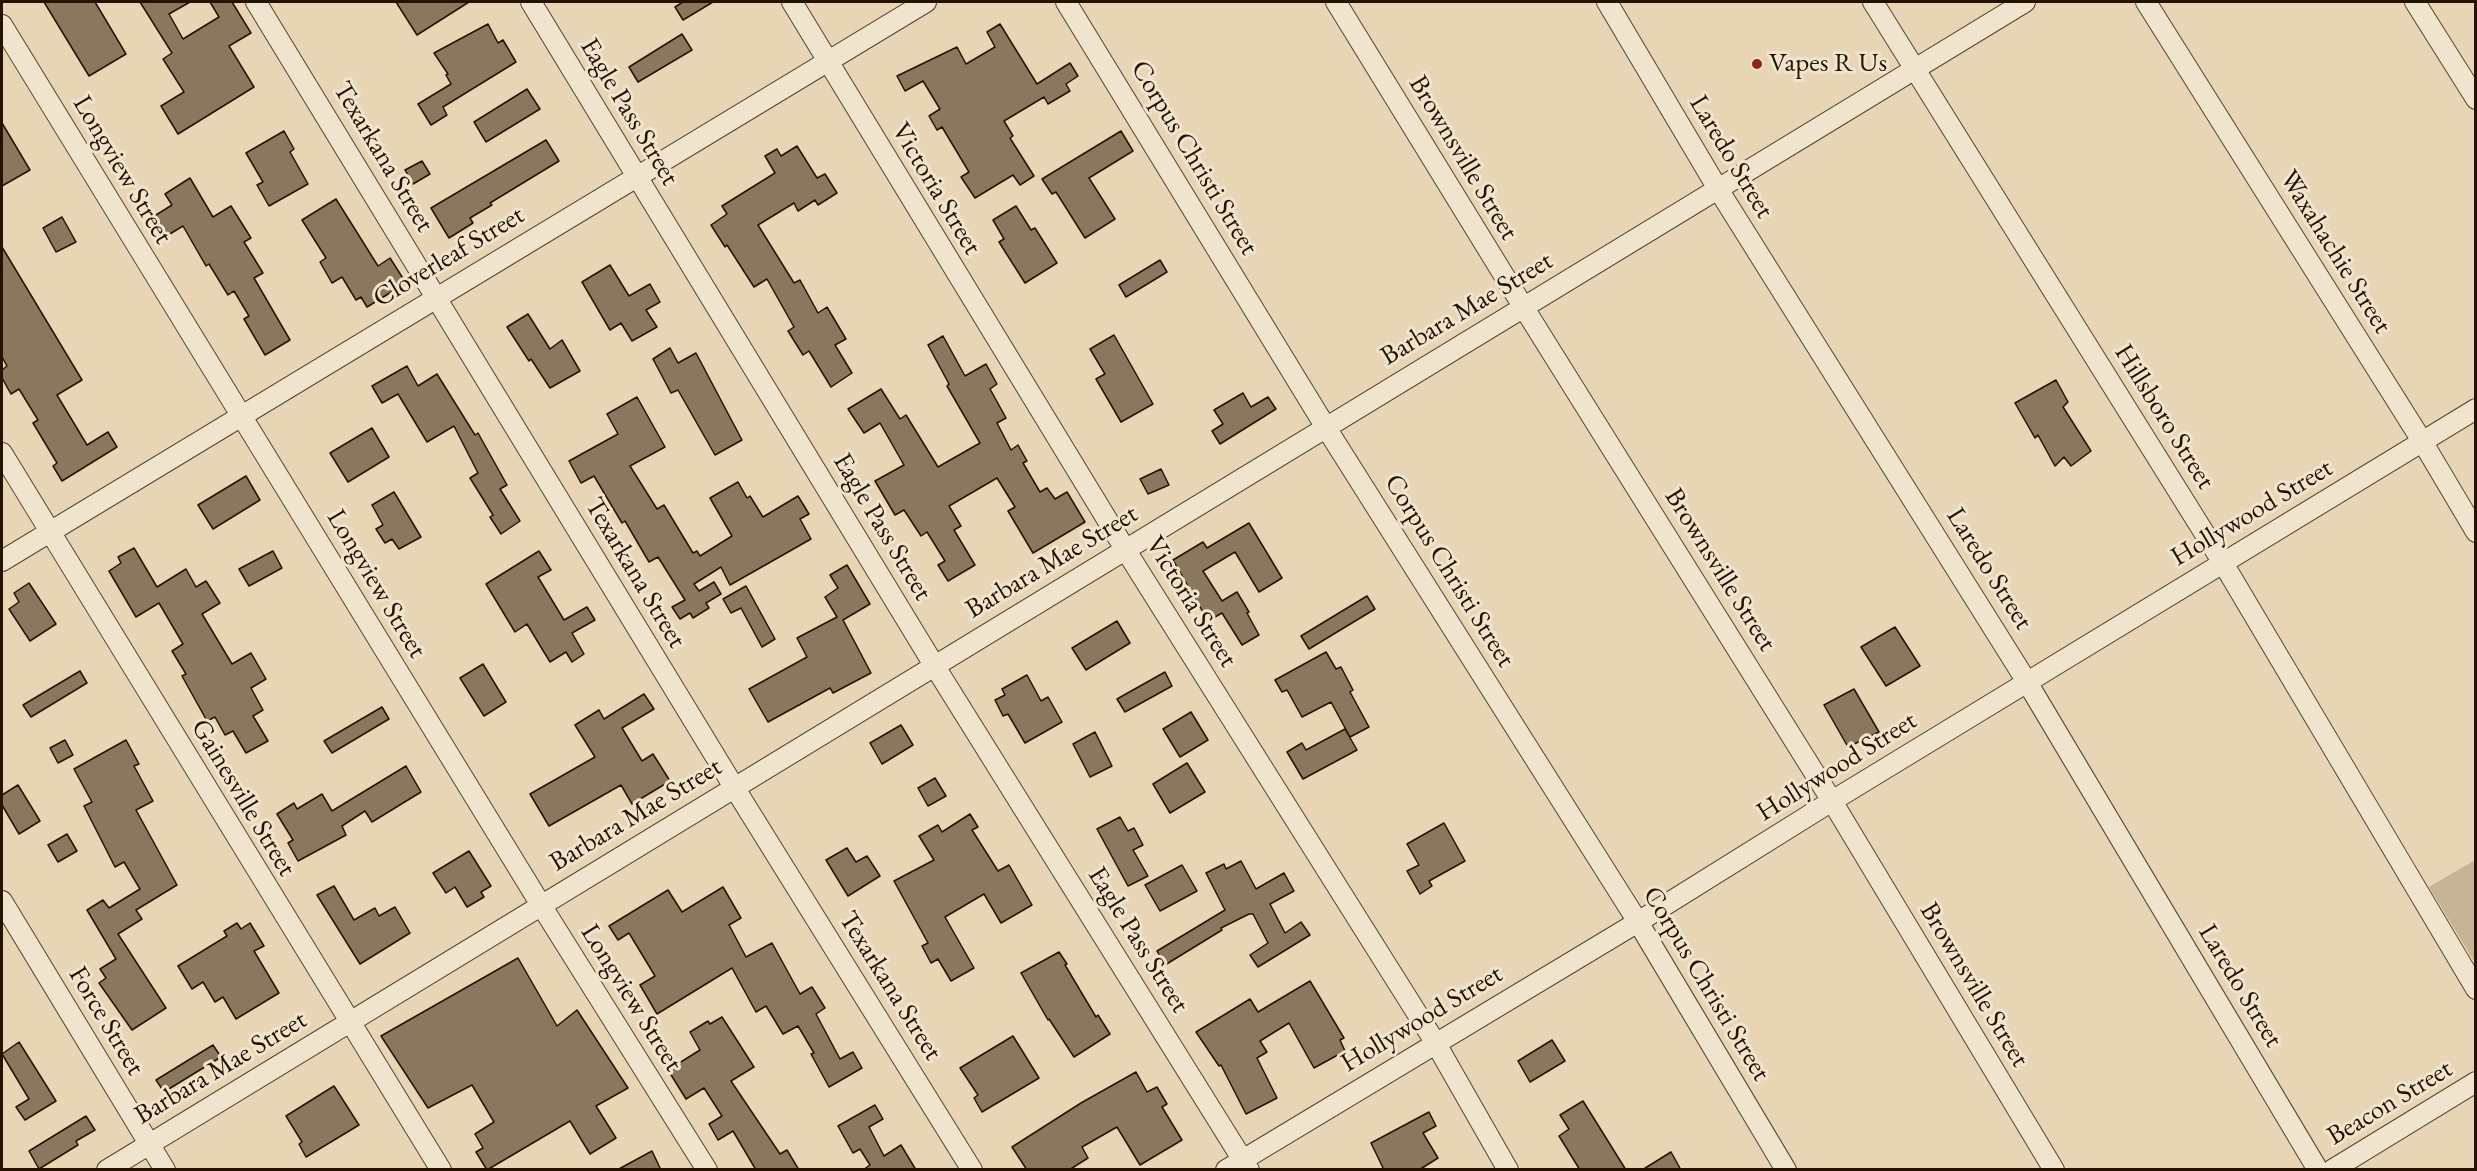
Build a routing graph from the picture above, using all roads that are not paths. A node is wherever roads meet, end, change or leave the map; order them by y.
1 (256, 2) edge
2 (531, 2) edge
3 (792, 2) edge
4 (926, 2) edge
5 (1066, 2) edge
6 (1336, 2) edge
7 (1607, 2) edge
8 (1873, 2) edge
9 (2025, 2) edge
10 (2146, 2) edge
11 (2415, 2) edge
12 (2, 25) edge
13 (826, 60) junction
14 (1914, 69) junction
15 (2475, 99) edge
16 (636, 175) junction
17 (1718, 189) junction
18 (436, 297) junction
19 (1524, 308) junction
20 (2475, 409) edge
21 (241, 416) junction
22 (1325, 426) junction
23 (2422, 441) junction
24 (2, 453) edge
25 (50, 532) junction
26 (2475, 532) edge
27 (1125, 549) junction
28 (2, 561) edge
29 (2223, 563) junction
30 (934, 665) junction
31 (2027, 682) junction
32 (734, 787) junction
33 (1832, 801) junction
34 (2, 901) edge
35 (540, 905) junction
36 (1638, 922) junction
37 (2475, 989) edge
38 (348, 1022) junction
39 (1435, 1042) junction
40 (2475, 1082) edge
41 (149, 1143) junction
42 (1239, 1166) edge
43 (107, 1170) edge
44 (165, 1170) edge
45 (441, 1170) edge
46 (707, 1170) edge
47 (972, 1170) edge
48 (1508, 1170) edge
49 (1786, 1170) edge
50 (2054, 1170) edge
51 (2318, 1170) edge
52 (2332, 1170) edge

1 - 18 street, Texarkana Street
2 - 16 street, Eagle Pass Street
3 - 13 street, Victoria Street
4 - 13 street, Cloverleaf Street
5 - 22 street, Corpus Christi Street
6 - 19 street, Brownsville Street
7 - 17 street, Laredo Street
8 - 14 street, Hillsboro Street
9 - 14 street, Barbara Mae Street
10 - 23 street, Waxahachie Street
11 - 15 street
12 - 21 street, Longview Street
13 - 16 street, Cloverleaf Street
13 - 27 street, Victoria Street
14 - 17 street, Barbara Mae Street
14 - 29 street, Hillsboro Street
16 - 18 street, Cloverleaf Street
16 - 30 street, Eagle Pass Street
17 - 19 street, Barbara Mae Street
17 - 31 street, Laredo Street
18 - 21 street, Cloverleaf Street
18 - 32 street, Texarkana Street
19 - 22 street, Barbara Mae Street
19 - 33 street, Brownsville Street
20 - 23 street, Hollywood Street
21 - 25 street, Cloverleaf Street
21 - 35 street, Longview Street
22 - 27 street, Barbara Mae Street
22 - 36 street, Corpus Christi Street
23 - 26 street, Waxahachie Street
23 - 29 street, Hollywood Street
24 - 25 street, Gainesville Street
25 - 28 street, Cloverleaf Street
25 - 38 street, Gainesville Street
27 - 30 street, Barbara Mae Street
27 - 39 street, Victoria Street
29 - 31 street, Hollywood Street
29 - 37 street, Hillsboro Street
30 - 32 street, Barbara Mae Street
30 - 42 street, Eagle Pass Street
31 - 33 street, Hollywood Street
31 - 51 street, Laredo Street
32 - 35 street, Barbara Mae Street
32 - 47 street, Texarkana Street
33 - 36 street, Hollywood Street
33 - 50 street, Brownsville Street
34 - 41 street, Force Street
35 - 38 street, Barbara Mae Street
35 - 46 street, Longview Street
36 - 39 street, Hollywood Street
36 - 49 street, Corpus Christi Street
38 - 41 street, Barbara Mae Street
38 - 45 street, Gainesville Street
39 - 42 street, Hollywood Street
39 - 48 street, Victoria Street
40 - 52 street, Beacon Street
41 - 43 street, Barbara Mae Street
41 - 44 street, Force Street

